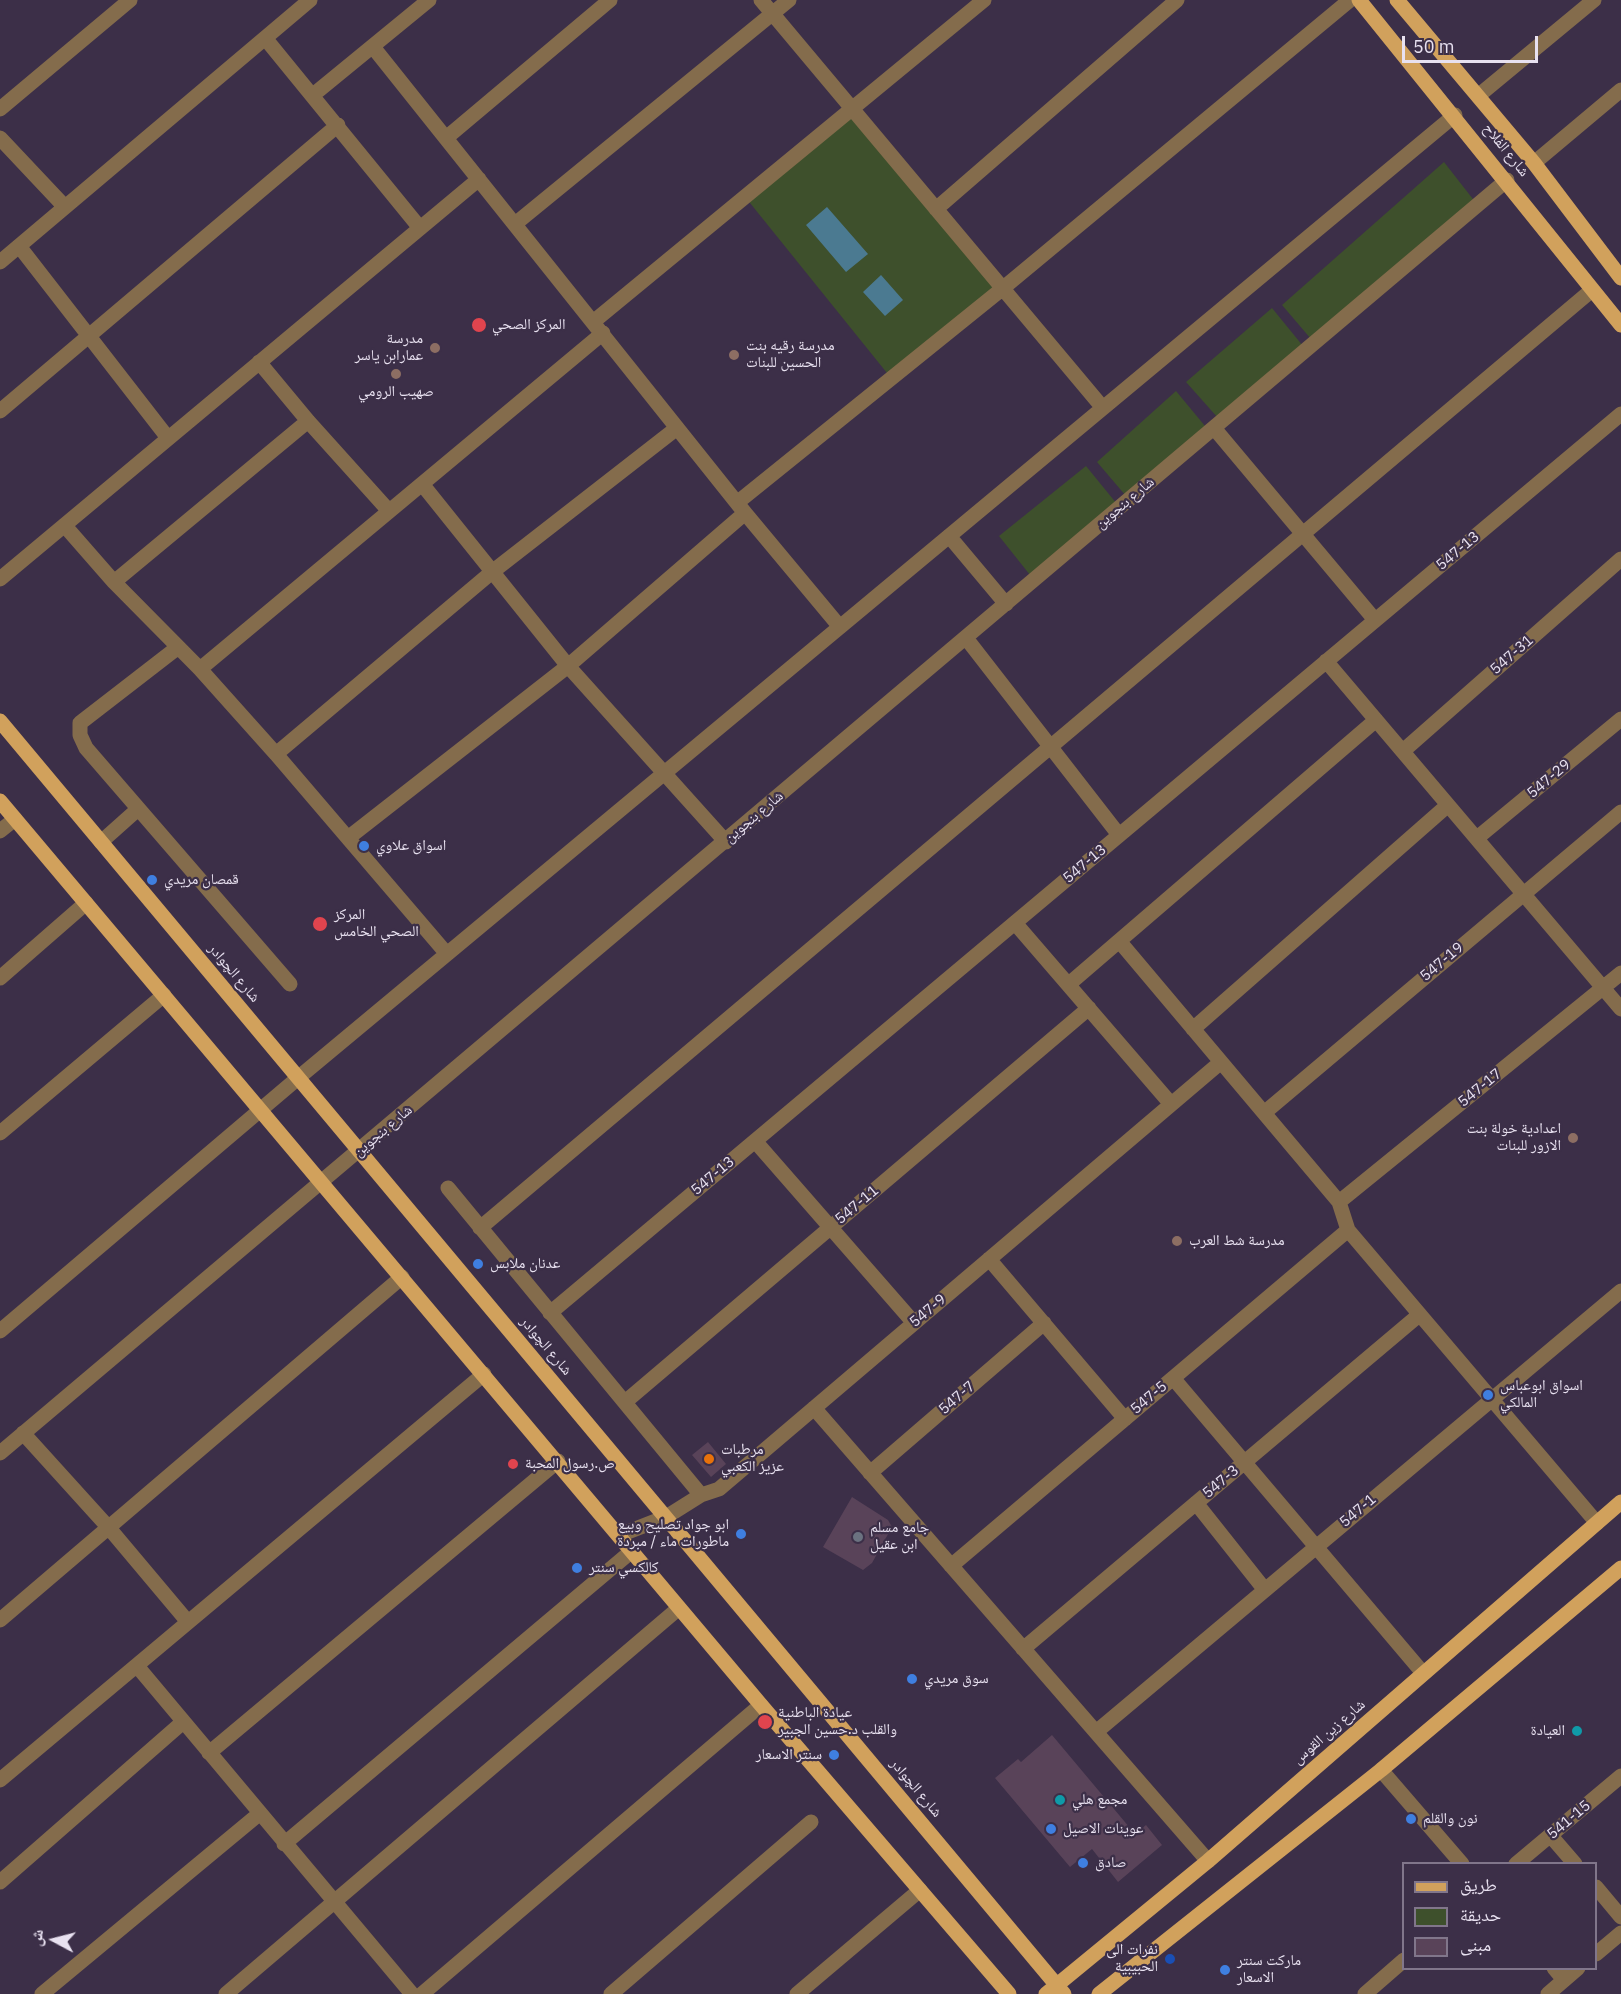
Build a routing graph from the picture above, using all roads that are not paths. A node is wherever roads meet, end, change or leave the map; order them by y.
1 (130, 0) edge
2 (310, 0) edge
3 (429, 0) edge
4 (610, 0) edge
5 (761, 0) edge
6 (789, 0) edge
7 (984, 0) edge
8 (1177, 0) edge
9 (1350, 0) edge
10 (1359, 0) edge
11 (1397, 0) edge
12 (1594, 0) edge
13 (772, 14) junction
14 (265, 38) junction
15 (373, 47) junction
16 (1621, 90) edge
17 (313, 94) junction
18 (1478, 96) junction
19 (0, 109) edge
20 (853, 110) junction
21 (1455, 116) junction
22 (338, 125) junction
23 (0, 138) edge
24 (446, 138) junction
25 (1534, 163) junction
26 (479, 179) junction
27 (1507, 180) junction
28 (64, 207) junction
29 (936, 209) junction
30 (515, 224) junction
31 (420, 228) junction
32 (19, 246) junction
33 (0, 262) edge
34 (1621, 278) edge
35 (1002, 289) junction
36 (1592, 290) junction
37 (1621, 325) edge
38 (598, 328) junction
39 (88, 337) junction
40 (259, 362) junction
41 (1103, 408) junction
42 (0, 411) edge
43 (1621, 414) edge
44 (308, 422) junction
45 (1214, 428) junction
46 (677, 429) junction
47 (168, 438) junction
48 (422, 484) junction
49 (741, 508) junction
50 (389, 511) junction
51 (65, 525) junction
52 (1302, 535) junction
53 (949, 536) junction
54 (1621, 559) edge
55 (492, 572) junction
56 (0, 579) edge
57 (114, 582) junction
58 (1006, 604) junction
59 (1375, 620) junction
60 (840, 627) junction
61 (966, 638) junction
62 (177, 648) junction
63 (1326, 661) junction
64 (568, 666) junction
65 (200, 669) junction
66 (1621, 719) edge
67 (1376, 720) junction
68 (0, 721) edge
69 (1051, 747) junction
70 (1403, 751) junction
71 (276, 754) junction
72 (665, 773) junction
73 (0, 801) edge
74 (1448, 805) junction
75 (138, 809) junction
76 (1621, 812) edge
77 (15, 819) junction
78 (0, 831) edge
79 (1119, 835) junction
80 (348, 838) junction
81 (1477, 838) junction
82 (101, 842) junction
83 (726, 842) junction
84 (1523, 893) junction
85 (86, 903) junction
86 (1015, 923) junction
87 (1120, 942) junction
88 (447, 954) junction
89 (1621, 973) edge
90 (0, 978) edge
91 (290, 984) dead end
92 (1069, 984) junction
93 (1603, 987) junction
94 (164, 995) junction
95 (1089, 1008) junction
96 (1621, 1009) edge
97 (1193, 1029) junction
98 (1221, 1062) junction
99 (298, 1078) junction
100 (1171, 1104) junction
101 (260, 1110) junction
102 (1264, 1113) junction
103 (0, 1133) edge
104 (755, 1141) junction
105 (360, 1151) junction
106 (322, 1183) junction
107 (448, 1188) dead end
108 (1339, 1203) junction
109 (831, 1227) junction
110 (480, 1228) junction
111 (1348, 1230) junction
112 (990, 1259) junction
113 (402, 1277) junction
114 (1621, 1291) edge
115 (550, 1313) junction
116 (1419, 1315) junction
117 (914, 1323) junction
118 (1044, 1323) junction
119 (0, 1331) edge
120 (484, 1374) junction
121 (1173, 1378) junction
122 (1491, 1400) junction
123 (625, 1402) junction
124 (814, 1408) junction
125 (1125, 1419) junction
126 (23, 1433) junction
127 (0, 1453) edge
128 (558, 1461) junction
129 (1245, 1462) junction
130 (870, 1473) junction
131 (701, 1495) junction
132 (1621, 1502) edge
133 (1196, 1503) junction
134 (666, 1517) junction
135 (1597, 1523) junction
136 (109, 1528) junction
137 (620, 1535) junction
138 (1316, 1547) junction
139 (633, 1550) junction
140 (951, 1566) junction
141 (1621, 1568) edge
142 (1265, 1590) junction
143 (679, 1608) junction
144 (0, 1620) edge
145 (188, 1622) junction
146 (1023, 1649) junction
147 (136, 1666) junction
148 (1423, 1673) junction
149 (761, 1705) junction
150 (183, 1722) junction
151 (1096, 1732) junction
152 (209, 1753) junction
153 (1381, 1770) junction
154 (1621, 1776) edge
155 (0, 1780) edge
156 (259, 1814) junction
157 (811, 1822) dead end
158 (1550, 1835) junction
159 (284, 1844) junction
160 (1208, 1861) junction
161 (1461, 1862) edge
162 (1517, 1862) edge
163 (1574, 1862) edge
164 (0, 1882) edge
165 (1597, 1888) edge
166 (920, 1890) junction
167 (333, 1903) junction
168 (1621, 1917) edge
169 (1621, 1933) edge
170 (1597, 1953) edge
171 (1402, 1962) edge
172 (1559, 1974) edge
173 (1056, 1991) edge
174 (42, 1994) edge
175 (226, 1994) edge
176 (412, 1994) edge
177 (422, 1994) edge
178 (611, 1994) edge
179 (797, 1994) edge
180 (1009, 1994) edge
181 (1099, 1994) edge
182 (1365, 1994) edge
183 (1548, 1994) edge

1 - 19 street
2 - 14 street
3 - 15 street
4 - 24 street
5 - 13 street
6 - 13 street
7 - 20 street
8 - 29 street
9 - 35 street
10 - 21 main road, شارع الفلاح
11 - 18 main road, شارع الفلاح
12 - 18 street
13 - 20 street
13 - 30 street
14 - 17 street
14 - 28 street
15 - 17 street
15 - 24 street
16 - 25 street
17 - 22 street
18 - 25 main road, شارع الفلاح
20 - 29 street
20 - 38 street
21 - 27 main road, شارع الفلاح
21 - 41 street
22 - 31 street
22 - 39 street
23 - 28 street
24 - 26 street
25 - 34 main road, شارع الفلاح
26 - 30 street
26 - 31 street
27 - 36 main road, شارع الفلاح
27 - 45 street, شارع بنجوين
28 - 32 street
29 - 35 street
30 - 38 street
31 - 40 street
32 - 33 street
32 - 39 street
35 - 41 street
35 - 49 street
36 - 37 main road, شارع الفلاح
36 - 52 street
38 - 46 street
38 - 48 street
39 - 42 street
39 - 47 street
40 - 44 street
40 - 47 street
41 - 53 street
43 - 59 street, 547-13
44 - 50 street
44 - 57 street
45 - 52 street
45 - 58 street, شارع بنجوين
46 - 49 street
46 - 55 street
47 - 51 street
48 - 50 street
48 - 55 street
49 - 60 street
49 - 64 street
50 - 65 street
51 - 56 street
51 - 57 street
52 - 59 street
52 - 69 street
53 - 58 street
53 - 60 street
54 - 70 street, 547-31
55 - 64 street
55 - 71 street
57 - 62 street
58 - 61 street, شارع بنجوين
59 - 63 street, 547-13
60 - 72 street
61 - 69 street
61 - 83 street, شارع بنجوين
62 - 65 street
62 - 75 street
63 - 67 street
63 - 79 street, 547-13
64 - 72 street
64 - 80 street
65 - 71 street
66 - 81 street, 547-29
67 - 70 street
67 - 87 street
68 - 82 main road, شارع الچوادر
69 - 79 street
69 - 110 street
70 - 74 street
71 - 80 street
72 - 83 street
72 - 88 street
73 - 77 main road
74 - 81 street
74 - 97 street
75 - 82 street
75 - 91 street
76 - 84 street, 547-19
77 - 78 street
77 - 85 main road
79 - 86 street, 547-13
80 - 88 street
81 - 84 street
82 - 99 main road, شارع الچوادر
83 - 105 street, شارع بنجوين
84 - 93 street
84 - 102 street, 547-19
85 - 90 street
85 - 94 main road
86 - 92 street
86 - 104 street, 547-13
87 - 92 street
87 - 97 street
88 - 99 street
89 - 93 street, 547-17
92 - 95 street
93 - 96 street
93 - 108 street, 547-17
94 - 101 main road
94 - 103 street
95 - 100 street
95 - 109 street, 547-11
97 - 98 street
98 - 100 street, 547-9
98 - 102 street
99 - 101 street
99 - 105 main road, شارع الچوادر
100 - 112 street, 547-9
101 - 106 main road
101 - 119 street
102 - 108 street
104 - 109 street
104 - 115 street, 547-13
105 - 106 street, شارع بنجوين
105 - 134 main road, شارع الچوادر
106 - 113 main road
106 - 126 street, شارع بنجوين
107 - 110 street
108 - 111 street
109 - 117 street
109 - 123 street, 547-11
110 - 115 street
111 - 116 street
111 - 121 street, 547-5
112 - 117 street, 547-9
112 - 118 street
113 - 120 main road
113 - 136 street
114 - 122 street, 547-1
115 - 123 street
116 - 122 street
116 - 129 street, 547-3
117 - 124 street, 547-9
118 - 125 street
118 - 130 street, 547-7
120 - 128 main road
120 - 145 street
121 - 125 street, 547-5
121 - 129 street
122 - 135 street
122 - 138 street, 547-1
123 - 131 street
124 - 130 street
124 - 131 street, 547-9
125 - 140 street, 547-5
126 - 127 street, شارع بنجوين
126 - 136 street
128 - 137 main road
128 - 152 street
129 - 133 street, 547-3
129 - 138 street
130 - 140 street
131 - 134 street, 547-9
132 - 135 main road, شارع زين القوس
133 - 142 street
133 - 146 street, 547-3
134 - 137 street, 547-9
134 - 173 main road, شارع الچوادر
135 - 148 main road, شارع زين القوس
136 - 144 street
136 - 145 street
137 - 139 main road
138 - 142 street, 547-1
138 - 148 street
139 - 143 main road
139 - 159 street
140 - 146 street
141 - 153 main road
142 - 151 street, 547-1
143 - 149 main road
143 - 167 street
145 - 147 street
146 - 151 street
147 - 150 street
147 - 155 street
148 - 160 main road, شارع زين القوس
149 - 166 main road
149 - 177 street
150 - 152 street
150 - 164 street
151 - 160 street
152 - 156 street
153 - 161 street
153 - 181 main road
154 - 158 street, 541-15
156 - 159 street
156 - 174 street
157 - 178 street
158 - 162 street, 541-15
158 - 163 street
159 - 167 street
160 - 173 main road, شارع زين القوس
165 - 168 street
166 - 179 street
166 - 180 main road
167 - 175 street
167 - 176 street
169 - 170 street
171 - 182 street
172 - 183 street

